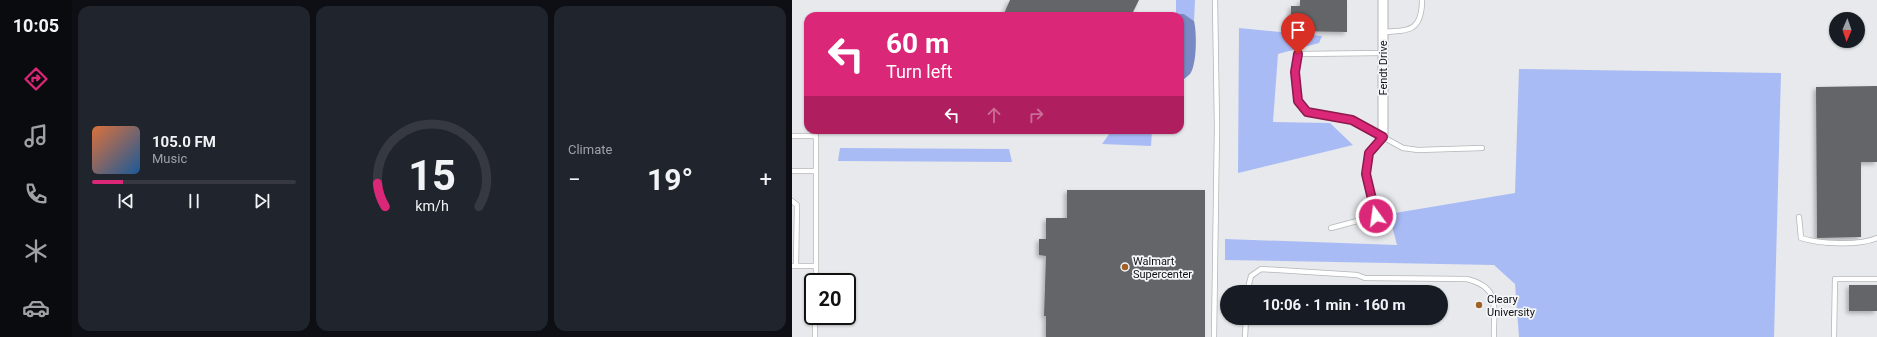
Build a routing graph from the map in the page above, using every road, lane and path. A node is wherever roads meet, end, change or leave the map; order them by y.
1 (1215, 0) edge
2 (1383, 0) edge
3 (1422, 0) edge
4 (1383, 32) junction
5 (1383, 53) junction
6 (792, 136) edge
7 (1383, 137) junction
8 (1482, 148) dead end
9 (792, 171) edge
10 (816, 171) junction
11 (792, 201) edge
12 (1799, 218) dead end
13 (1330, 228) dead end
14 (1877, 238) edge
15 (794, 266) edge
16 (816, 266) junction
17 (816, 273) edge
18 (1877, 279) edge
19 (1249, 285) edge
20 (815, 325) edge
21 (1246, 325) edge
22 (815, 337) edge
23 (1214, 337) edge
24 (1245, 337) edge
25 (1494, 337) edge
26 (1834, 337) edge

1 - 23 lane
2 - 4 street, Fendt Drive
3 - 4 lane
4 - 5 street, Fendt Drive
5 - 7 street, Fendt Drive
5 - 7 lane
6 - 10 lane
7 - 8 lane
7 - 13 lane
9 - 10 lane
10 - 16 lane
11 - 15 lane
12 - 14 lane
15 - 16 lane
16 - 17 lane
18 - 26 lane
19 - 25 lane
20 - 22 lane
21 - 24 lane

